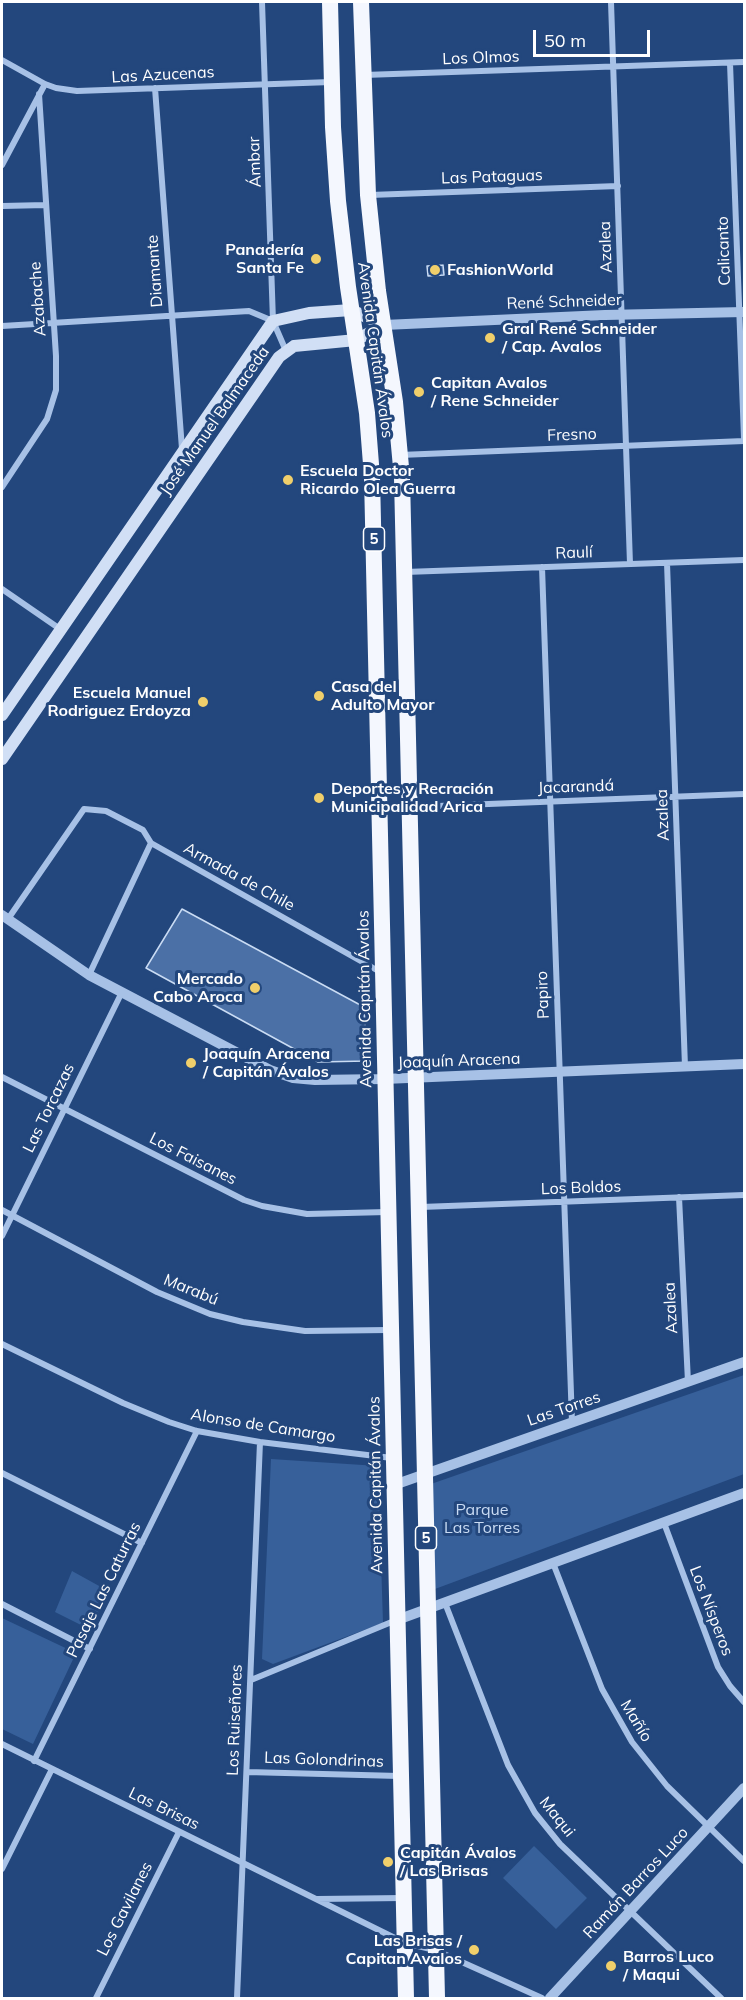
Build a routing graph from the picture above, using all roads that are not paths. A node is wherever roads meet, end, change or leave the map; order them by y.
1 (262, 2) edge
2 (330, 2) edge
3 (361, 2) edge
4 (611, 2) edge
5 (2, 60) edge
6 (744, 62) edge
7 (730, 63) junction
8 (614, 67) junction
9 (363, 75) junction
10 (332, 82) junction
11 (266, 83) junction
12 (45, 84) junction
13 (155, 88) junction
14 (39, 94) junction
15 (2, 165) edge
16 (735, 180) junction
17 (744, 180) edge
18 (618, 186) junction
19 (368, 195) junction
20 (46, 205) junction
21 (2, 206) edge
22 (351, 310) junction
23 (742, 312) edge
24 (172, 315) junction
25 (622, 315) junction
26 (273, 321) junction
27 (53, 322) junction
28 (384, 325) junction
29 (2, 326) edge
30 (356, 340) junction
31 (286, 351) junction
32 (744, 440) edge
33 (626, 446) junction
34 (182, 453) junction
35 (400, 455) junction
36 (2, 487) edge
37 (744, 560) edge
38 (667, 563) junction
39 (630, 564) junction
40 (542, 567) junction
41 (404, 572) junction
42 (2, 589) edge
43 (60, 629) junction
44 (2, 715) edge
45 (2, 759) edge
46 (744, 794) edge
47 (676, 796) junction
48 (550, 801) junction
49 (409, 807) junction
50 (151, 843) junction
51 (5, 917) edge
52 (382, 973) junction
53 (89, 975) junction
54 (122, 992) junction
55 (744, 1064) edge
56 (685, 1066) junction
57 (560, 1072) junction
58 (2, 1077) edge
59 (415, 1078) junction
60 (384, 1079) junction
61 (64, 1109) junction
62 (744, 1195) edge
63 (679, 1197) junction
64 (564, 1202) junction
65 (418, 1207) junction
66 (2, 1209) edge
67 (387, 1212) junction
68 (12, 1215) junction
69 (2, 1236) edge
70 (390, 1330) junction
71 (2, 1344) edge
72 (744, 1362) edge
73 (688, 1382) junction
74 (572, 1422) junction
75 (197, 1431) junction
76 (260, 1442) junction
77 (393, 1458) junction
78 (2, 1473) edge
79 (424, 1474) junction
80 (394, 1485) junction
81 (744, 1493) edge
82 (664, 1522) junction
83 (142, 1543) junction
84 (553, 1563) junction
85 (445, 1603) junction
86 (2, 1604) edge
87 (428, 1609) junction
88 (397, 1620) junction
89 (90, 1649) junction
90 (251, 1680) junction
91 (744, 1702) edge
92 (2, 1744) edge
93 (34, 1761) junction
94 (52, 1769) junction
95 (247, 1772) junction
96 (400, 1776) junction
97 (744, 1788) edge
98 (709, 1827) junction
99 (179, 1832) junction
100 (744, 1861) edge
101 (243, 1863) junction
102 (2, 1869) edge
103 (403, 1898) junction
104 (315, 1899) junction
105 (630, 1912) junction
106 (405, 1943) junction
107 (435, 1950) junction
108 (96, 1998) edge
109 (237, 1998) edge
110 (406, 1998) edge
111 (437, 1998) edge
112 (543, 1998) edge
113 (550, 1998) edge
114 (721, 1998) edge

1 - 11 street, Ámbar
2 - 10 highway, Avenida Capitán Ávalos / 5
3 - 9 highway, Avenida Capitán Ávalos / 5
4 - 8 street, Azalea
5 - 12 street, Las Azucenas
6 - 7 street, Los Olmos
7 - 8 street, Los Olmos
7 - 16 street, Calicanto
8 - 9 street, Los Olmos
8 - 18 street, Azalea
9 - 19 highway, Avenida Capitán Ávalos / 5
10 - 11 street, Las Azucenas
10 - 22 highway, Avenida Capitán Ávalos / 5
11 - 13 street, Las Azucenas
11 - 26 street, Ámbar
12 - 13 street, Las Azucenas
12 - 14 street
13 - 24 street, Diamante
14 - 15 street
14 - 20 street, Azabache
16 - 17 street
16 - 23 street, Calicanto
18 - 19 street, Las Pataguas
18 - 25 street, Azalea
19 - 28 highway, Avenida Capitán Ávalos / 5
20 - 21 street
20 - 27 street, Azabache
22 - 26 main road
22 - 28 main road
22 - 30 highway, Avenida Capitán Ávalos / 5
23 - 25 street, René Schneider
23 - 32 street, Calicanto
24 - 26 street
24 - 27 street
24 - 34 street, Diamante
25 - 28 street, René Schneider
25 - 33 street, Azalea
26 - 31 street
26 - 34 main road, José Manuel Balmaceda
27 - 29 street
27 - 36 street, Azabache
28 - 30 main road, José Manuel Balmaceda
28 - 35 highway, Avenida Capitán Ávalos / 5
30 - 31 main road, José Manuel Balmaceda
30 - 52 highway, Avenida Capitán Ávalos / 5
31 - 45 main road, José Manuel Balmaceda
32 - 33 street, Fresno
33 - 35 street, Fresno
33 - 39 street, Azalea
34 - 43 main road, José Manuel Balmaceda
35 - 41 highway, Avenida Capitán Ávalos / 5
37 - 38 street, Raulí
38 - 39 street, Raulí
38 - 47 street, Azalea
39 - 40 street, Raulí
40 - 41 street, Raulí
40 - 48 street, Papiro
41 - 49 highway, Avenida Capitán Ávalos / 5
42 - 43 street
43 - 44 main road, José Manuel Balmaceda
46 - 47 street, Jacarandá
47 - 48 street, Jacarandá
47 - 56 street, Azalea
48 - 49 street, Jacarandá
48 - 57 street, Papiro
49 - 59 highway, Avenida Capitán Ávalos / 5
50 - 51 street, Armada de Chile
50 - 52 street, Armada de Chile
50 - 53 street
51 - 53 street, Joaquín Aracena
52 - 60 highway, Avenida Capitán Ávalos / 5
53 - 54 street, Joaquín Aracena
54 - 60 street, Joaquín Aracena
54 - 61 street, Las Torcazas
55 - 56 street, Joaquín Aracena
56 - 57 street, Joaquín Aracena
57 - 59 street, Joaquín Aracena
57 - 64 street, Papiro
58 - 61 street, Los Faisanes
59 - 60 street, Joaquín Aracena
59 - 65 highway, Avenida Capitán Ávalos / 5
60 - 67 highway, Avenida Capitán Ávalos / 5
61 - 67 street, Los Faisanes
61 - 68 street, Las Torcazas
62 - 63 street, Los Boldos
63 - 64 street, Los Boldos
63 - 73 street, Azalea
64 - 65 street, Los Boldos
64 - 74 street, Papiro
65 - 79 highway, Avenida Capitán Ávalos / 5
66 - 68 street, Marabú
67 - 70 highway, Avenida Capitán Ávalos / 5
68 - 69 street, Las Torcazas
68 - 70 street, Marabú
70 - 77 highway, Avenida Capitán Ávalos / 5
71 - 75 street, Alonso de Camargo
72 - 73 street, Las Torres
73 - 74 street, Las Torres
74 - 79 street, Las Torres
75 - 76 street, Alonso de Camargo
75 - 83 street, Pasaje Las Caturras
76 - 77 street, Alonso de Camargo
76 - 90 street, Los Ruiseñores
77 - 80 highway, Avenida Capitán Ávalos / 5
78 - 83 street
79 - 80 street, Las Torres
79 - 87 highway, Avenida Capitán Ávalos / 5
80 - 88 highway, Avenida Capitán Ávalos / 5
81 - 82 street
82 - 84 street
82 - 91 street, Los Nísperos
83 - 89 street, Pasaje Las Caturras
84 - 85 street
84 - 98 street, Mañío
85 - 87 street
85 - 105 street, Maqui
86 - 89 street
87 - 88 street
87 - 107 highway, Avenida Capitán Ávalos / 5
88 - 90 street
88 - 96 highway, Avenida Capitán Ávalos / 5
89 - 93 street, Pasaje Las Caturras
90 - 95 street, Los Ruiseñores
92 - 93 street, Las Brisas
93 - 94 street, Las Brisas
94 - 99 street, Las Brisas
94 - 102 street
95 - 96 street, Las Golondrinas
95 - 101 street, Los Ruiseñores
96 - 103 highway, Avenida Capitán Ávalos / 5
97 - 98 street, Ramón Barros Luco
98 - 100 street, Mañío
98 - 105 street, Ramón Barros Luco
99 - 101 street, Las Brisas
99 - 108 street, Los Gavilanes
101 - 104 street, Las Brisas
101 - 109 street, Los Ruiseñores
103 - 104 street, Las Brisas
103 - 106 highway, Avenida Capitán Ávalos / 5
104 - 106 street, Las Brisas
105 - 113 street, Ramón Barros Luco
105 - 114 street, Maqui
106 - 107 street, Las Brisas
106 - 110 highway, Avenida Capitán Ávalos / 5
107 - 111 highway, Avenida Capitán Ávalos / 5
107 - 112 street, Las Brisas

